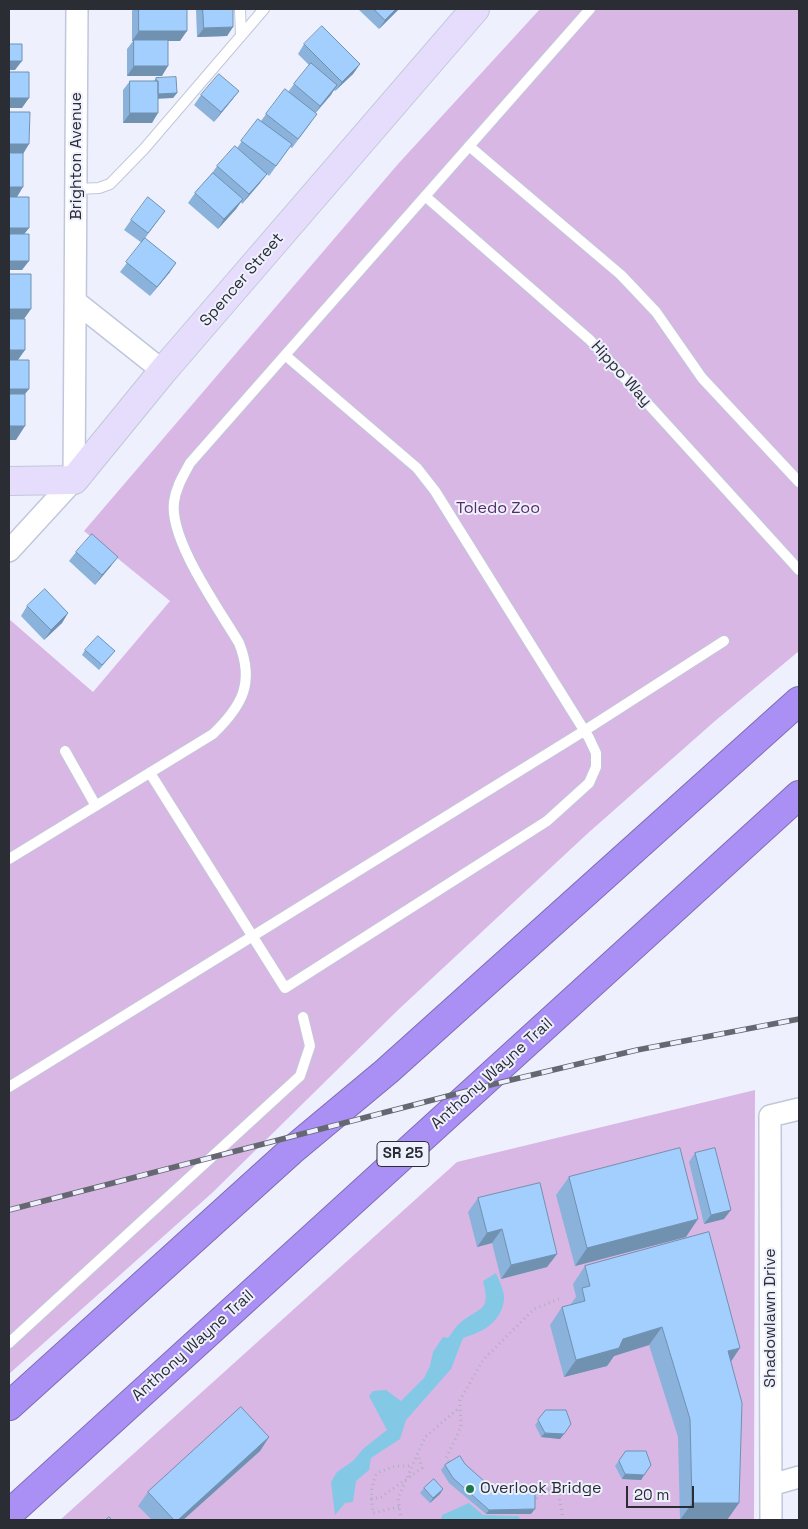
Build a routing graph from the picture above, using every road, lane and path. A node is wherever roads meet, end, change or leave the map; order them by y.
1 (77, 9) edge
2 (240, 9) edge
3 (264, 9) edge
4 (475, 9) edge
5 (590, 9) edge
6 (240, 36) junction
7 (469, 146) junction
8 (77, 189) junction
9 (425, 196) junction
10 (76, 302) junction
11 (285, 355) junction
12 (163, 371) junction
13 (74, 480) junction
14 (9, 481) edge
15 (799, 482) edge
16 (9, 551) edge
17 (799, 570) edge
18 (724, 641) dead end
19 (799, 701) edge
20 (584, 731) junction
21 (65, 751) dead end
22 (150, 773) junction
23 (799, 795) edge
24 (96, 806) junction
25 (9, 859) edge
26 (252, 935) junction
27 (303, 1017) dead end
28 (9, 1087) edge
29 (799, 1109) edge
30 (559, 1299) dead end
31 (9, 1343) edge
32 (9, 1406) edge
33 (459, 1408) junction
34 (418, 1453) junction
35 (412, 1466) junction
36 (453, 1470) edge
37 (799, 1477) edge
38 (406, 1480) junction
39 (771, 1485) junction
40 (371, 1499) junction
41 (531, 1504) edge
42 (399, 1507) junction
43 (9, 1514) edge
44 (401, 1520) edge
45 (563, 1520) edge
46 (771, 1520) edge

1 - 8 street, Brighton Avenue
2 - 6 lane
3 - 6 lane
4 - 12 street, Spencer Street
5 - 7 lane
6 - 8 lane
7 - 9 lane
7 - 15 lane
8 - 10 street, Brighton Avenue
9 - 11 lane
9 - 17 lane, Hippo Way
10 - 12 street
10 - 13 street, Brighton Avenue
11 - 20 lane
11 - 22 lane
12 - 13 street, Spencer Street
13 - 14 street
13 - 16 street, Spencer Street
18 - 20 lane
19 - 32 highway
20 - 26 lane
20 - 26 lane
21 - 24 lane
22 - 24 lane
22 - 26 lane
23 - 43 highway, Anthony Wayne Trail / SR 25
24 - 25 lane
26 - 28 lane
27 - 31 lane
29 - 39 street, Shadowlawn Drive
30 - 33 path
33 - 34 path
33 - 36 path
34 - 35 path
34 - 38 path
35 - 38 path
35 - 40 path
37 - 39 street
38 - 40 path
38 - 42 path
39 - 46 street, Shadowlawn Drive
40 - 42 path
41 - 45 path
42 - 44 path

